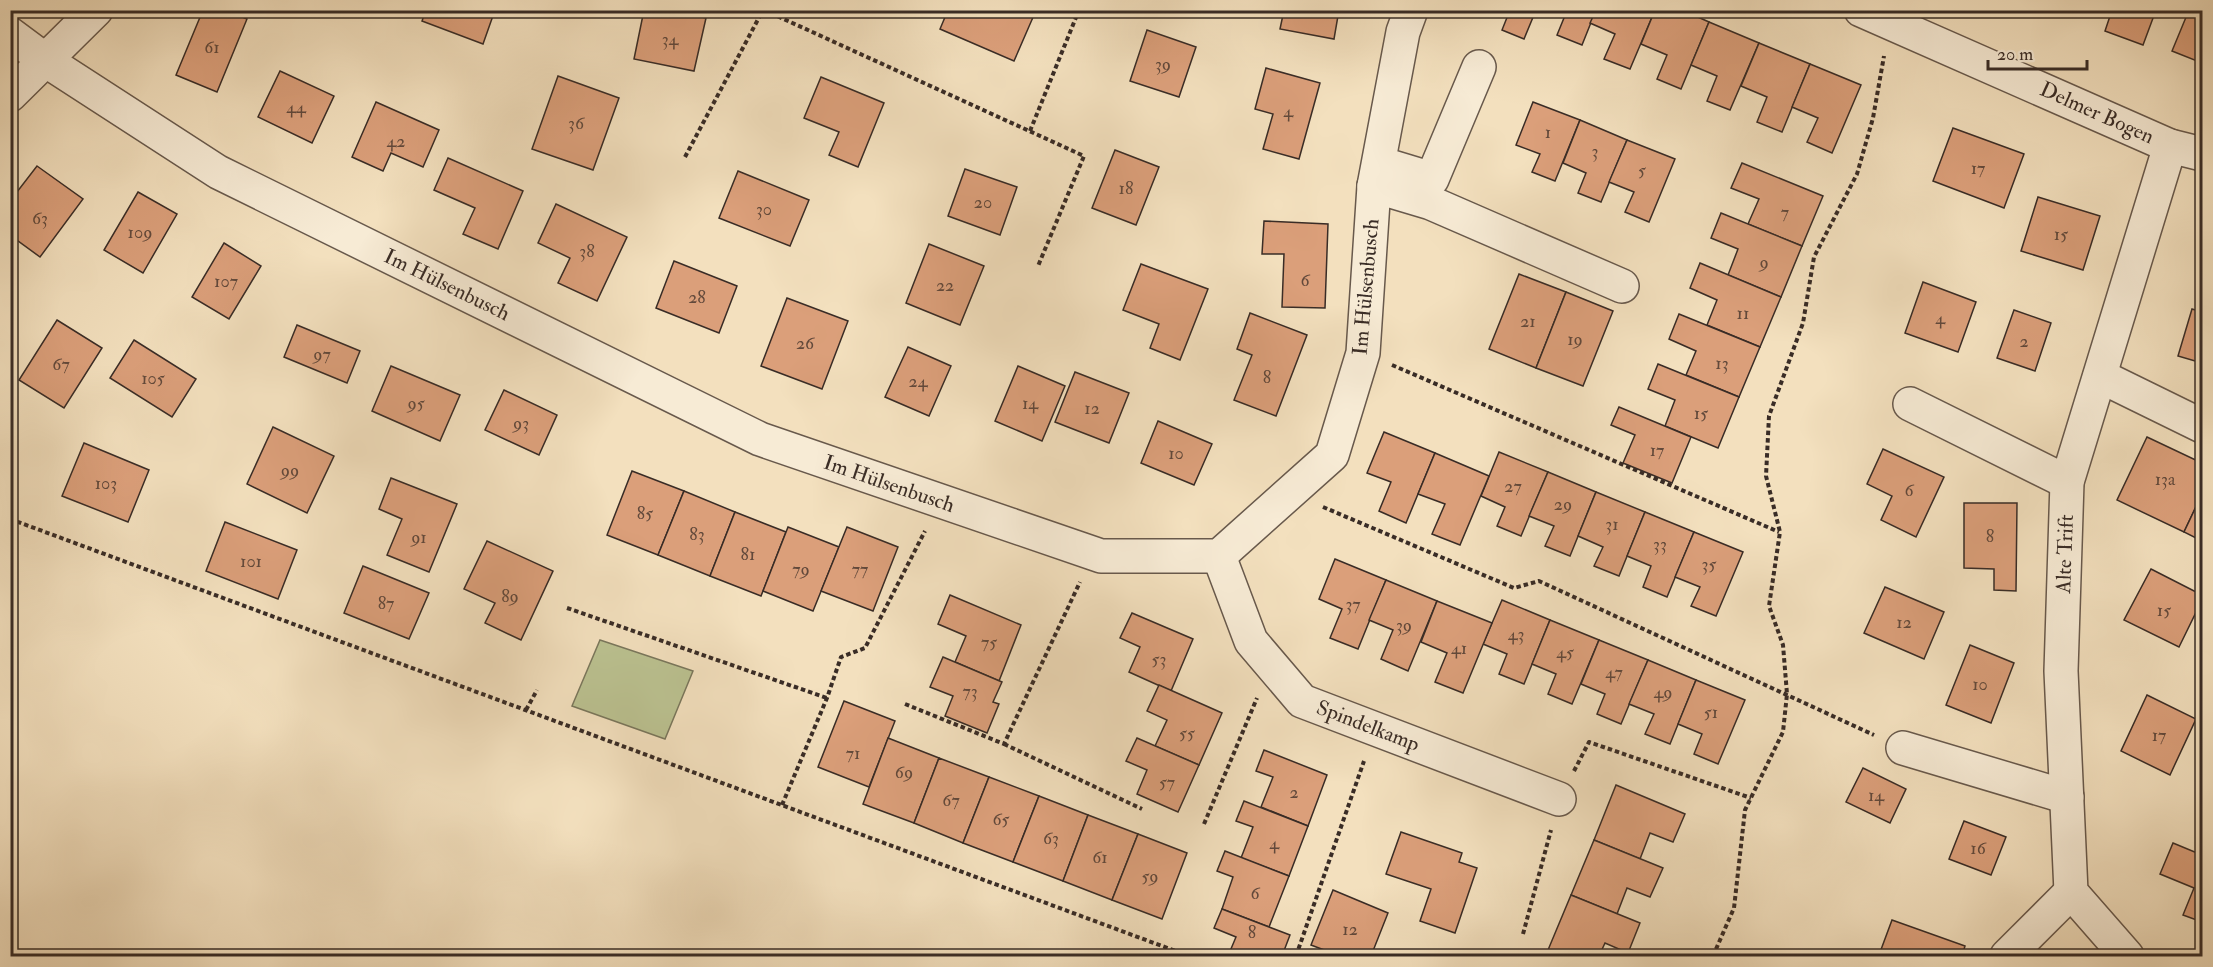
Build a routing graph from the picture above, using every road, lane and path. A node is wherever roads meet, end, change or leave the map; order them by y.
1 (96, 10) edge
2 (763, 10) edge
3 (1079, 10) edge
4 (1411, 10) edge
5 (1875, 17) edge
6 (10, 34) edge
7 (45, 60) junction
8 (1479, 67) dead end
9 (10, 95) edge
10 (1030, 131) junction
11 (2170, 146) junction
12 (2202, 154) edge
13 (685, 157) dead end
14 (1376, 174) junction
15 (1038, 266) dead end
16 (1622, 286) dead end
17 (1363, 353) junction
18 (2100, 376) junction
19 (1910, 404) dead end
20 (2202, 426) edge
21 (2067, 482) junction
22 (1289, 493) junction
23 (940, 501) junction
24 (10, 519) edge
25 (1780, 532) junction
26 (1101, 556) junction
27 (1219, 556) junction
28 (567, 608) dead end
29 (1272, 665) junction
30 (537, 690) dead end
31 (1787, 694) junction
32 (827, 698) junction
33 (905, 704) dead end
34 (526, 710) junction
35 (1375, 729) junction
36 (1004, 744) junction
37 (1904, 748) joint
38 (2067, 797) junction
39 (1751, 798) junction
40 (1559, 799) junction
41 (782, 805) junction
42 (1142, 809) dead end
43 (1204, 824) dead end
44 (2071, 892) junction
45 (1523, 934) dead end
46 (1189, 957) edge
47 (1296, 957) edge
48 (1713, 957) edge
49 (2007, 957) edge
50 (2127, 957) edge

1 - 7 street
2 - 10 path
2 - 13 path
3 - 10 path
4 - 14 street, Im Hülsenbusch
5 - 11 street, Delmer Bogen
5 - 25 path
6 - 7 street, Im Hülsenbusch
7 - 9 street
7 - 23 street, Im Hülsenbusch
8 - 14 street
10 - 15 path
11 - 12 street, Delmer Bogen
11 - 18 street, Alte Trift
14 - 16 street
14 - 17 street, Im Hülsenbusch
17 - 22 street, Im Hülsenbusch
17 - 25 path
18 - 20 street
18 - 21 street, Alte Trift
19 - 21 street
21 - 38 street, Alte Trift
22 - 27 street, Im Hülsenbusch
22 - 31 path
23 - 26 street, Im Hülsenbusch
23 - 32 path
24 - 34 path
25 - 31 path
26 - 27 street, Im Hülsenbusch
26 - 36 path
27 - 29 street, Spindelkamp
28 - 32 path
29 - 35 street, Spindelkamp
29 - 43 path
30 - 34 path
31 - 37 path
31 - 39 path
32 - 41 path
33 - 36 path
34 - 41 path
35 - 40 street, Spindelkamp
35 - 47 path
36 - 42 path
37 - 38 street
38 - 44 street, Alte Trift
39 - 40 path
39 - 48 path
40 - 45 path
41 - 46 path
44 - 49 street
44 - 50 street

